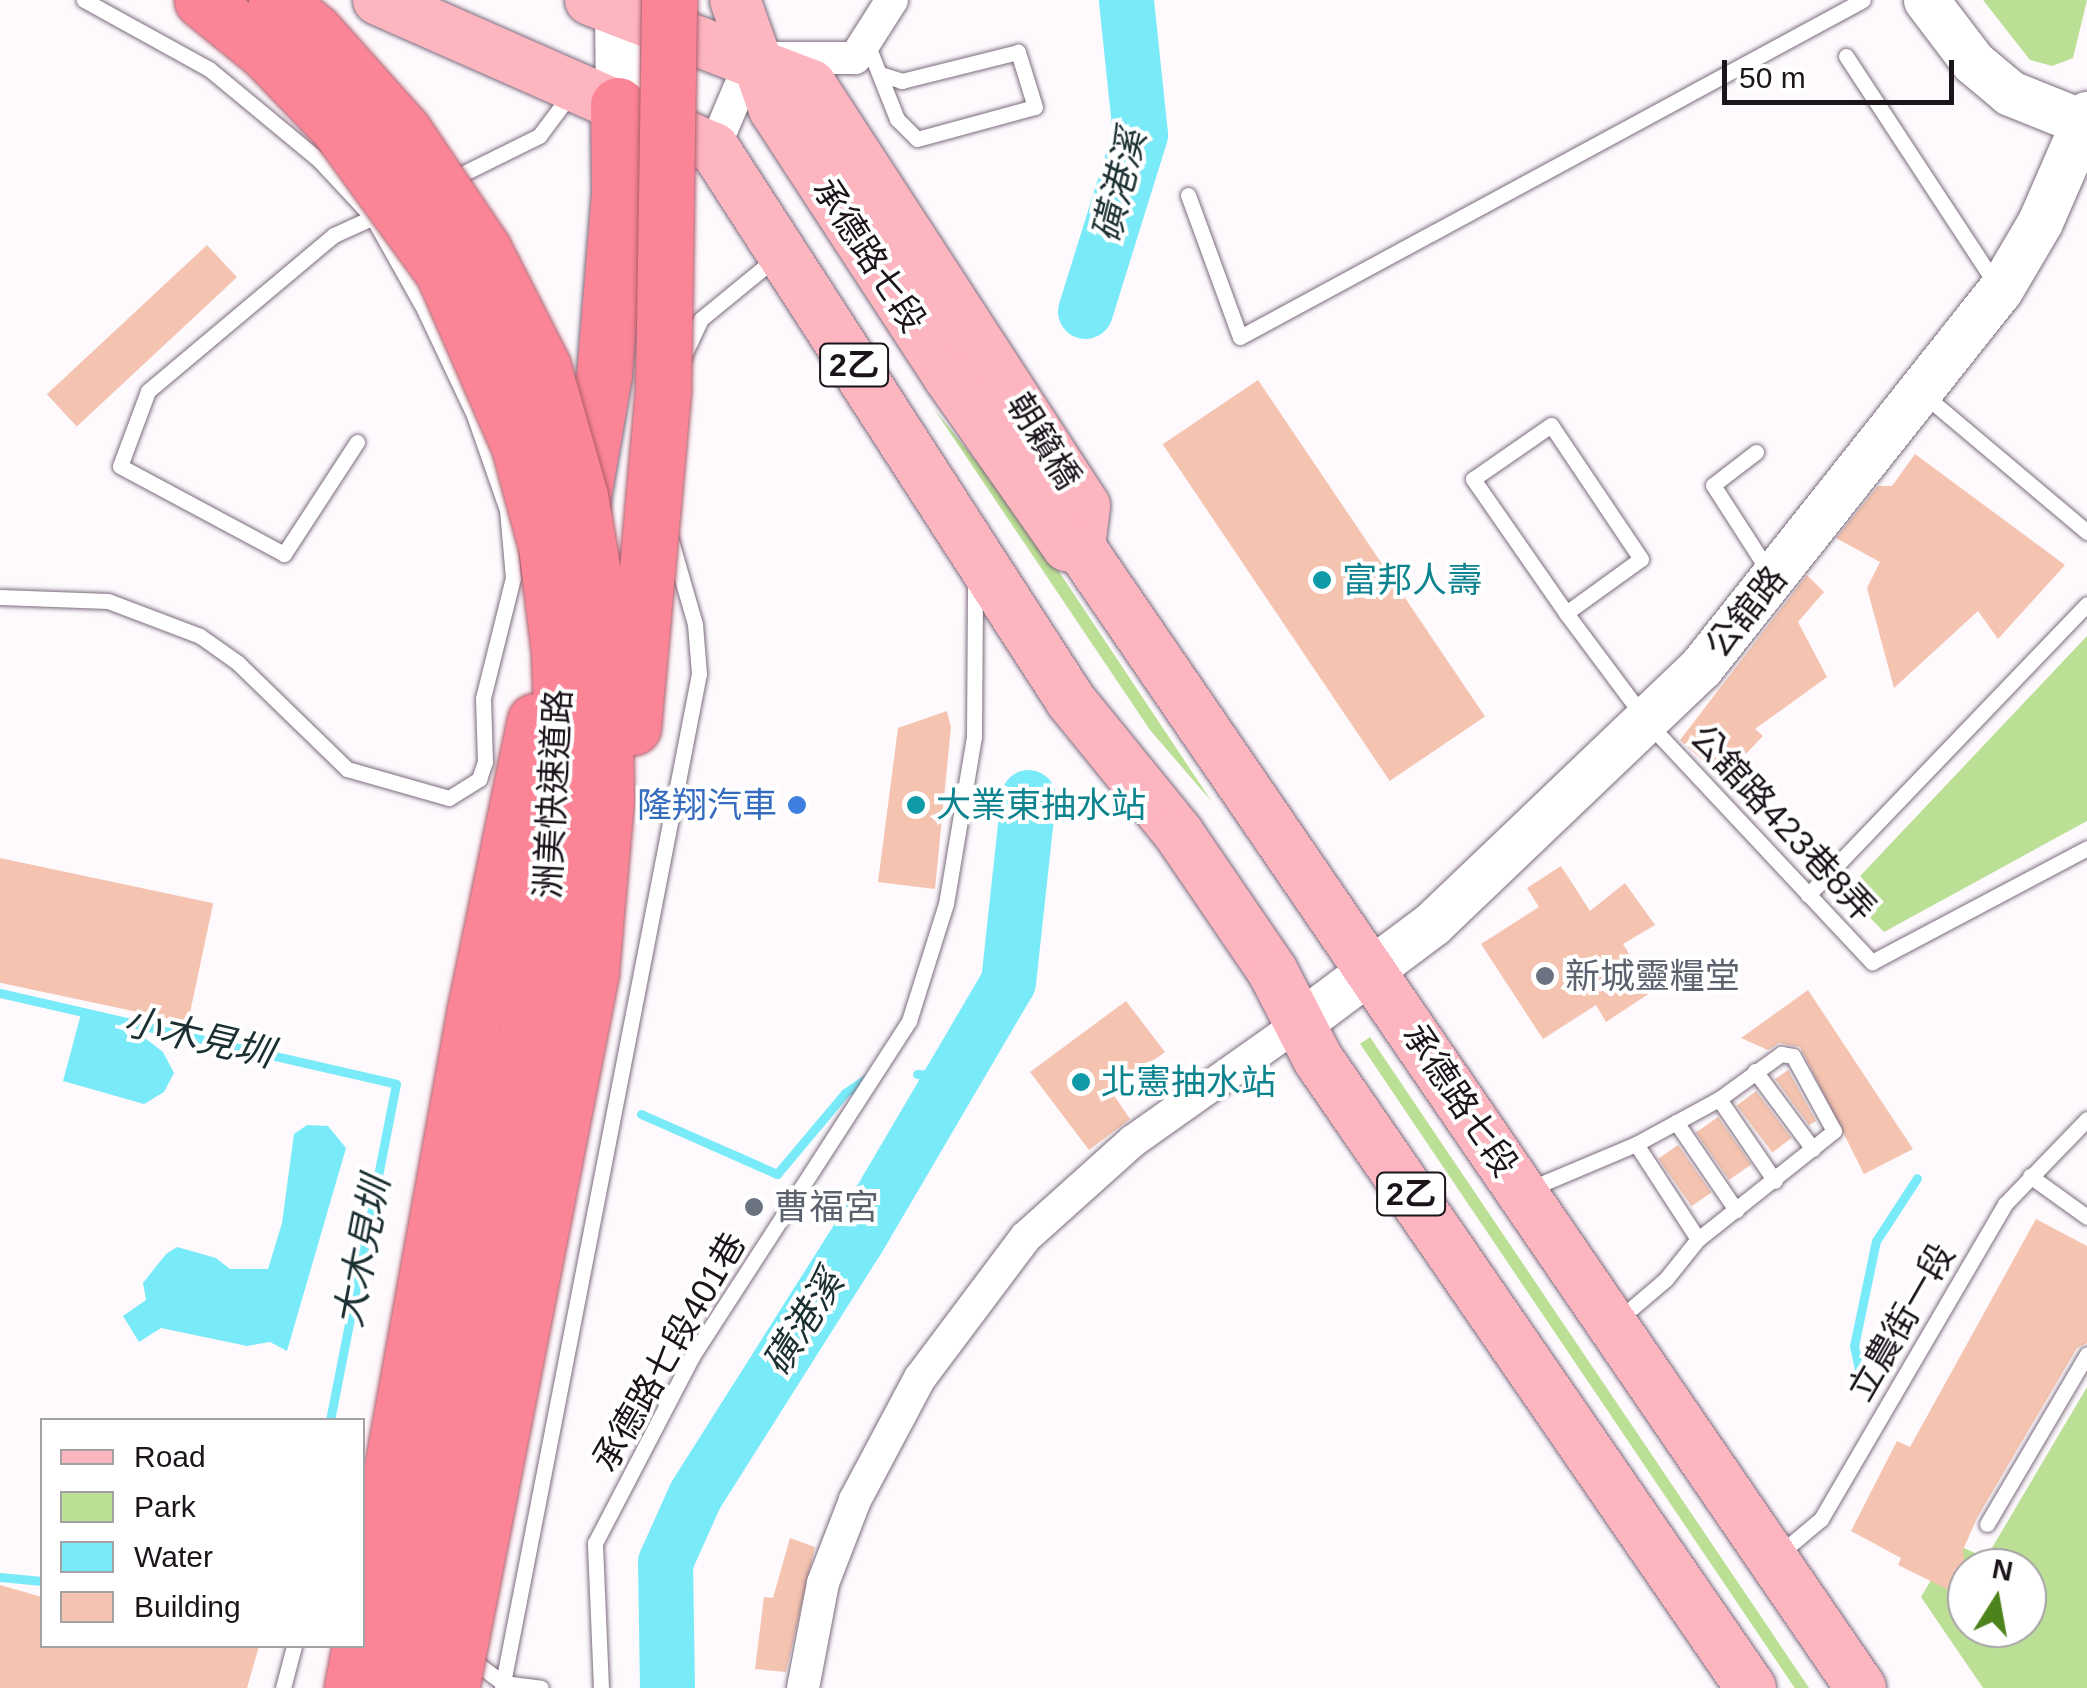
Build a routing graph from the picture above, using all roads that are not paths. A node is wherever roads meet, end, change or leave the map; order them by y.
1 (84, 0) edge
2 (202, 0) edge
3 (276, 0) edge
4 (378, 0) edge
5 (735, 0) edge
6 (892, 0) edge
7 (1863, 0) edge
8 (1926, 0) edge
9 (624, 2) edge
10 (1846, 56) dead end
11 (752, 58) junction
12 (876, 60) junction
13 (598, 95) junction
14 (2086, 120) edge
15 (714, 148) junction
16 (423, 193) dead end
17 (1188, 194) dead end
18 (406, 201) dead end
19 (373, 218) junction
20 (782, 253) junction
21 (2000, 290) junction
22 (1003, 376) joint
23 (1922, 393) junction
24 (357, 442) dead end
25 (996, 445) joint
26 (1756, 452) dead end
27 (1082, 527) junction
28 (2087, 532) edge
29 (984, 566) junction
30 (1774, 579) junction
31 (0, 597) edge
32 (2087, 604) edge
33 (1566, 613) junction
34 (1648, 722) junction
35 (2087, 848) edge
36 (1808, 895) junction
37 (1373, 970) junction
38 (592, 972) junction
39 (1300, 1022) junction
40 (1755, 1071) junction
41 (1719, 1098) junction
42 (2087, 1119) edge
43 (1676, 1122) junction
44 (1636, 1144) junction
45 (1813, 1150) junction
46 (2030, 1176) junction
47 (1775, 1180) junction
48 (1523, 1192) junction
49 (1736, 1210) junction
50 (2087, 1217) edge
51 (1698, 1239) junction
52 (1615, 1322) junction
53 (2087, 1354) edge
54 (1987, 1524) dead end
55 (1774, 1558) junction
56 (365, 1581) edge
57 (425, 1625) dead end
58 (294, 1648) edge
59 (336, 1648) edge
60 (372, 1661) edge
61 (474, 1674) edge
62 (1745, 1686) edge
63 (284, 1688) edge
64 (541, 1688) edge
65 (601, 1688) edge
66 (804, 1688) edge
67 (1861, 1688) edge

1 - 19 lane
2 - 60 highway, 洲美快速道路, bridge
3 - 38 highway, 洲美快速道路, bridge
4 - 13 main road
5 - 11 main road, 承德路七段 / 2乙
6 - 12 street
7 - 17 lane
8 - 14 street
9 - 11 main road
9 - 13 street
9 - 38 highway, bridge
10 - 21 lane
11 - 12 street
11 - 15 street
11 - 22 main road, 承德路七段
11 - 25 main road, 承德路七段 / 2乙
12 - 12 lane
13 - 15 main road
13 - 16 lane
13 - 60 highway, bridge
14 - 21 street, 公舘路
15 - 20 main road, 承德路七段 / 2乙
18 - 19 lane
19 - 24 lane
19 - 31 lane
20 - 29 main road, 承德路七段 / 2乙
20 - 61 lane
21 - 23 street, 公舘路
22 - 27 main road, 朝籟橋
23 - 28 lane
23 - 30 street, 公舘路
25 - 27 main road, 朝籟橋 / 2乙
26 - 30 lane
27 - 37 main road, 承德路七段 / 2乙
29 - 39 main road, 2乙
29 - 65 lane, 承德路七段401巷
30 - 34 street, 公舘路
32 - 36 lane
33 - 33 lane, 公舘路423巷8弄
33 - 34 lane, 公舘路423巷8弄
34 - 36 lane, 公舘路423巷8弄
34 - 37 street, 公舘路
35 - 36 lane, 公舘路423巷8弄
37 - 39 street, 公舘路
37 - 48 main road, 承德路七段 / 2乙
38 - 61 highway, 洲美快速道路, bridge
39 - 62 main road, 2乙
39 - 66 street
40 - 41 lane
40 - 45 lane
40 - 45 lane
41 - 43 lane
41 - 47 lane
42 - 46 lane, 立農街一段
43 - 44 lane
43 - 49 lane
44 - 48 lane
44 - 51 lane
45 - 47 lane
46 - 50 lane
46 - 55 lane, 立農街一段
47 - 49 lane
48 - 52 main road, 承德路七段 / 2乙
49 - 51 lane
51 - 52 lane
52 - 55 main road, 承德路七段 / 2乙
53 - 54 lane
55 - 67 main road, 承德路七段 / 2乙
56 - 57 lane
58 - 63 lane
59 - 60 lane
60 - 61 lane
61 - 64 lane

